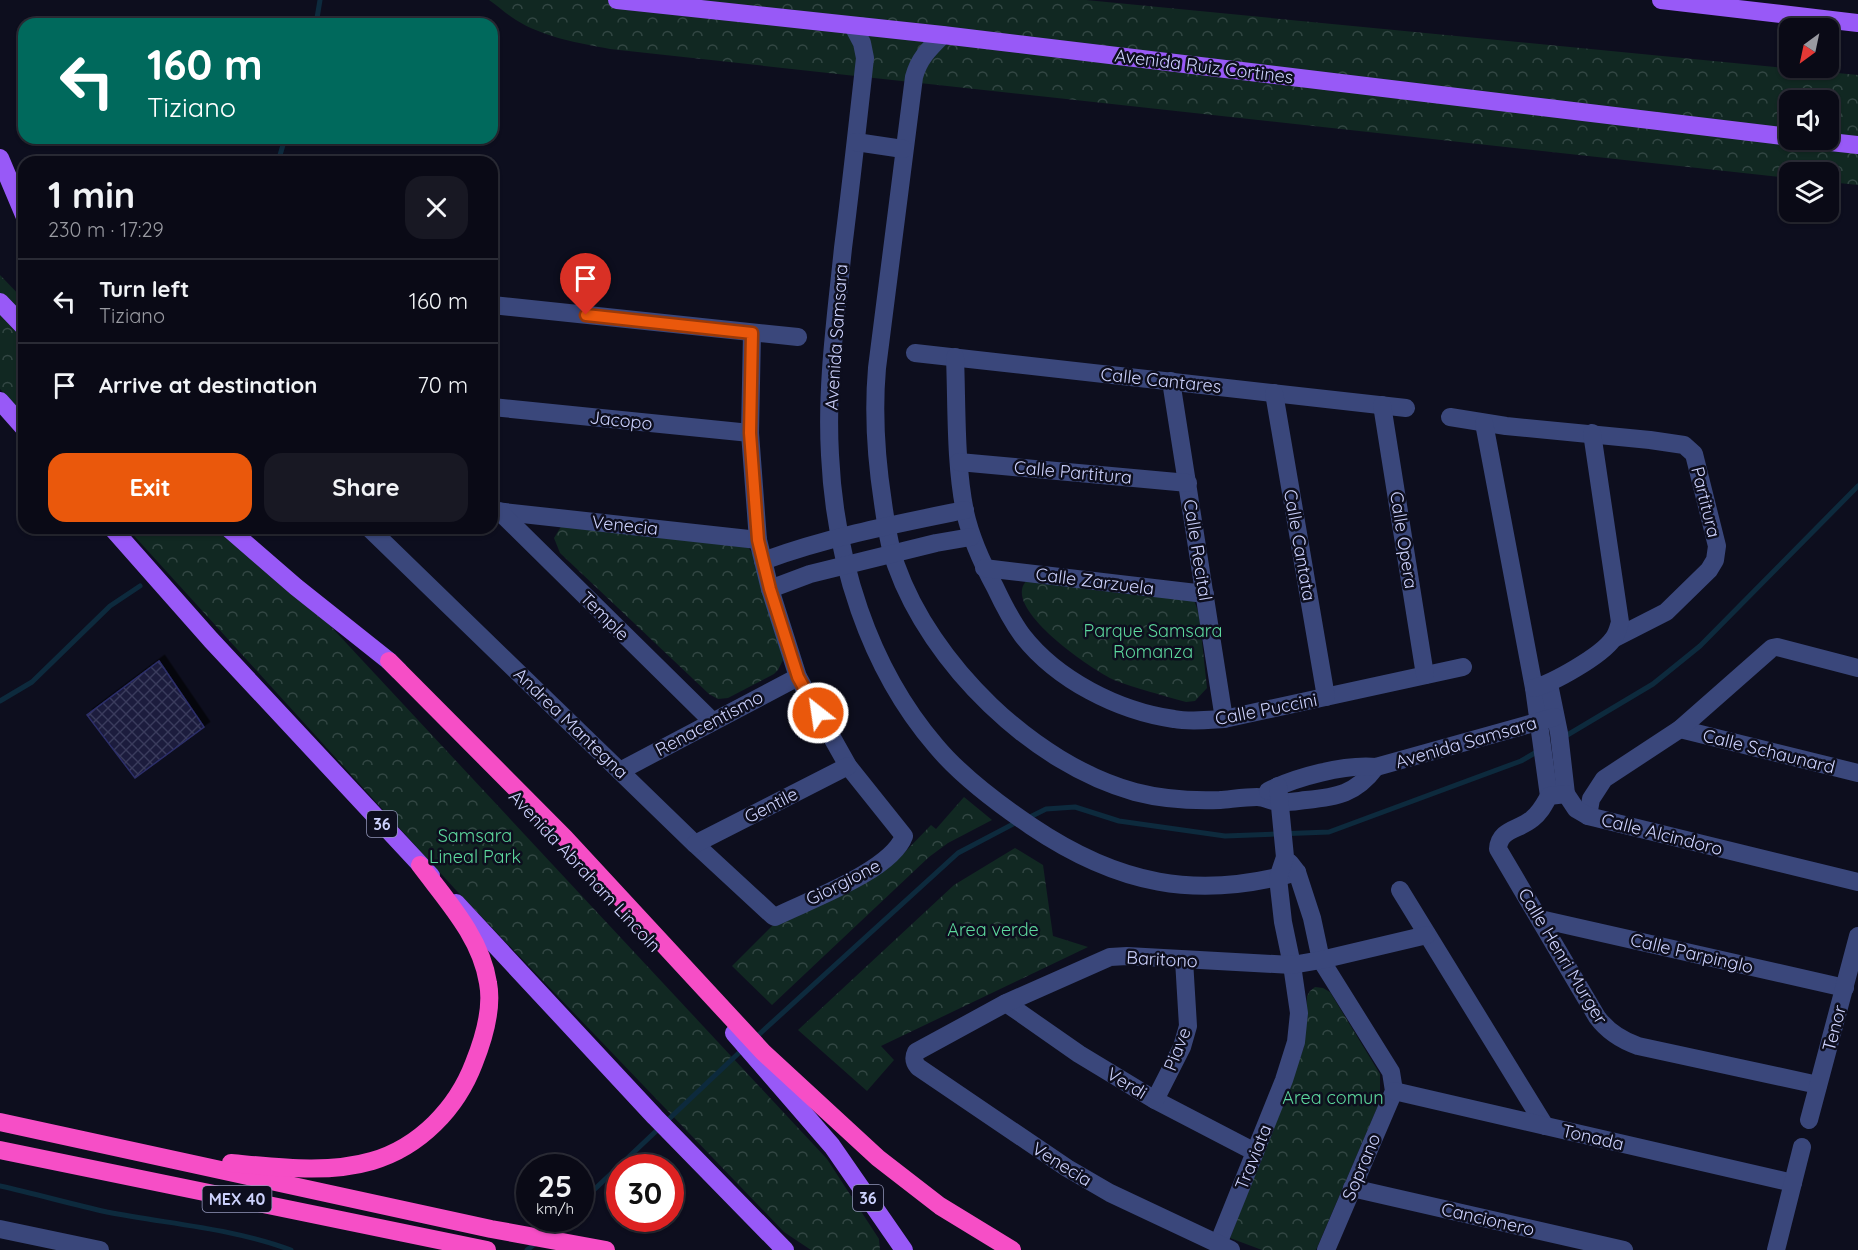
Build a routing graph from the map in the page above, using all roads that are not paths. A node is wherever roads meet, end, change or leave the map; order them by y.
1 (617, 0) edge
2 (1661, 0) edge
3 (1858, 23) edge
4 (853, 26) junction
5 (943, 35) junction
6 (1779, 136) edge
7 (856, 142) junction
8 (1839, 143) edge
9 (1858, 145) edge
10 (903, 149) junction
11 (0, 158) edge
12 (18, 201) edge
13 (0, 302) edge
14 (498, 305) edge
15 (18, 321) edge
16 (752, 333) junction
17 (798, 337) dead end
18 (915, 353) dead end
19 (955, 357) junction
20 (1171, 381) junction
21 (1274, 393) junction
22 (0, 401) edge
23 (1382, 405) junction
24 (498, 408) edge
25 (1406, 408) dead end
26 (1450, 417) dead end
27 (0, 419) edge
28 (18, 421) edge
29 (1484, 423) junction
30 (18, 431) edge
31 (750, 433) junction
32 (1592, 433) junction
33 (959, 462) junction
34 (1188, 483) junction
35 (965, 510) junction
36 (498, 511) edge
37 (498, 514) edge
38 (886, 527) junction
39 (117, 534) edge
40 (235, 534) edge
41 (375, 534) edge
42 (839, 537) junction
43 (971, 537) junction
44 (758, 540) junction
45 (892, 554) junction
46 (763, 561) junction
47 (845, 567) junction
48 (984, 568) junction
49 (770, 589) junction
50 (1205, 594) junction
51 (1613, 639) junction
52 (389, 661) junction
53 (1463, 667) dead end
54 (1858, 668) edge
55 (1425, 675) junction
56 (798, 677) junction
57 (1541, 686) junction
58 (1326, 698) junction
59 (1224, 719) junction
60 (712, 721) junction
61 (1548, 727) junction
62 (1680, 729) junction
63 (848, 766) junction
64 (1376, 767) junction
65 (620, 771) junction
66 (1858, 773) edge
67 (1279, 794) junction
68 (1558, 795) junction
69 (1587, 816) junction
70 (695, 844) junction
71 (1285, 857) junction
72 (420, 865) junction
73 (1297, 872) junction
74 (1278, 878) junction
75 (1858, 882) edge
76 (1400, 890) dead end
77 (773, 916) joint
78 (1540, 919) junction
79 (1427, 934) junction
80 (1858, 936) edge
81 (1184, 960) junction
82 (1321, 960) junction
83 (1292, 965) junction
84 (1845, 988) junction
85 (1006, 1003) junction
86 (916, 1052) joint
87 (1818, 1085) junction
88 (1394, 1091) junction
89 (1155, 1100) junction
90 (1809, 1120) dead end
91 (0, 1122) edge
92 (1545, 1126) junction
93 (1802, 1148) dead end
94 (0, 1150) edge
95 (1255, 1152) junction
96 (161, 1158) junction
97 (1793, 1183) junction
98 (1352, 1188) junction
99 (0, 1229) edge
100 (1224, 1247) edge
101 (481, 1249) edge
102 (100, 1250) edge
103 (606, 1250) edge
104 (785, 1250) edge
105 (904, 1250) edge
106 (1011, 1250) edge
107 (1326, 1250) edge
108 (1624, 1250) edge
109 (1776, 1250) edge

1 - 4 main road, Avenida Ruiz Cortines
2 - 3 main road
4 - 5 main road, Avenida Ruiz Cortines
4 - 7 street, Avenida Samsara
5 - 6 main road, Avenida Ruiz Cortines
5 - 10 street, Avenida Samsara
7 - 10 street
7 - 42 street, Avenida Samsara
8 - 9 main road
10 - 38 street, Avenida Samsara
11 - 12 main road
13 - 15 main road
14 - 16 street
16 - 17 street
16 - 31 street
18 - 19 street, Calle Cantares
19 - 20 street, Calle Cantares
19 - 33 street, Calle Puccini
20 - 21 street, Calle Cantares
20 - 34 street, Calle Recital
21 - 23 street, Calle Cantares
21 - 58 street, Calle Cantata
22 - 28 main road
23 - 25 street, Calle Cantares
23 - 55 street, Calle Opera
24 - 31 street, Jacopo
26 - 29 street, Partitura
27 - 30 main road
29 - 32 street, Partitura
29 - 57 street
31 - 44 street
32 - 51 street
32 - 51 street, Partitura
33 - 34 street, Calle Partitura
33 - 35 street, Calle Puccini
34 - 50 street, Calle Recital
35 - 38 street
35 - 43 street, Calle Puccini
36 - 44 street, Venecia
37 - 60 street, Temple
38 - 42 street
38 - 45 street, Avenida Samsara
39 - 72 main road, 36
40 - 52 main road, Avenida Abraham Lincoln / 36
41 - 65 street, Andrea Mantegna
42 - 46 street
42 - 47 street, Avenida Samsara
43 - 45 street
43 - 48 street, Calle Puccini
44 - 46 street
45 - 47 street
45 - 67 street, Avenida Samsara
46 - 49 street
47 - 49 street
47 - 74 street, Avenida Samsara
48 - 50 street, Calle Zarzuela
48 - 59 street, Calle Puccini
49 - 56 street
50 - 59 street, Calle Recital
51 - 57 street
52 - 105 main road, Avenida Abraham Lincoln / 36
52 - 106 highway
53 - 55 street, Calle Puccini
54 - 62 street
55 - 58 street, Calle Puccini
56 - 60 street, Renacentismo
56 - 63 street
57 - 61 street
58 - 59 street, Calle Puccini
60 - 65 street, Renacentismo
61 - 64 street, Avenida Samsara
61 - 68 street
61 - 68 street
62 - 66 street, Calle Schaunard
62 - 69 street
63 - 70 street, Gentile
63 - 77 street, Giorgione
64 - 67 street, Avenida Samsara
64 - 67 street, Avenida Samsara
65 - 70 street, Andrea Mantegna
67 - 71 street
68 - 69 street, Calle Alcindoro
68 - 78 street, Calle Henri Murger
69 - 75 street, Calle Alcindoro
70 - 77 street, Andrea Mantegna
71 - 73 street
71 - 74 street
72 - 96 highway
72 - 104 main road, 36
73 - 74 street, Avenida Samsara
73 - 82 street
74 - 83 street, Traviata
76 - 79 street
78 - 84 street, Calle Parpinglo
78 - 87 street, Calle Henri Murger
79 - 82 street, Baritono
79 - 92 street
80 - 84 street, Tenor
81 - 83 street, Baritono
81 - 85 street, Baritono
81 - 89 street, Piave
82 - 83 street, Baritono
82 - 88 street
83 - 95 street, Traviata
84 - 87 street, Tenor
85 - 86 street, Baritono
85 - 89 street, Verdi
86 - 100 street, Venecia
87 - 90 street, Tenor
88 - 92 street, Tonada
88 - 98 street, Soprano
89 - 95 street, Verdi
91 - 96 highway, MEX 40
92 - 97 street, Tonada
93 - 97 street
94 - 101 highway, MEX 40
95 - 100 street, Traviata
96 - 103 highway, MEX 40
97 - 109 street
98 - 107 street, Soprano
98 - 108 street, Cancionero
99 - 102 street

